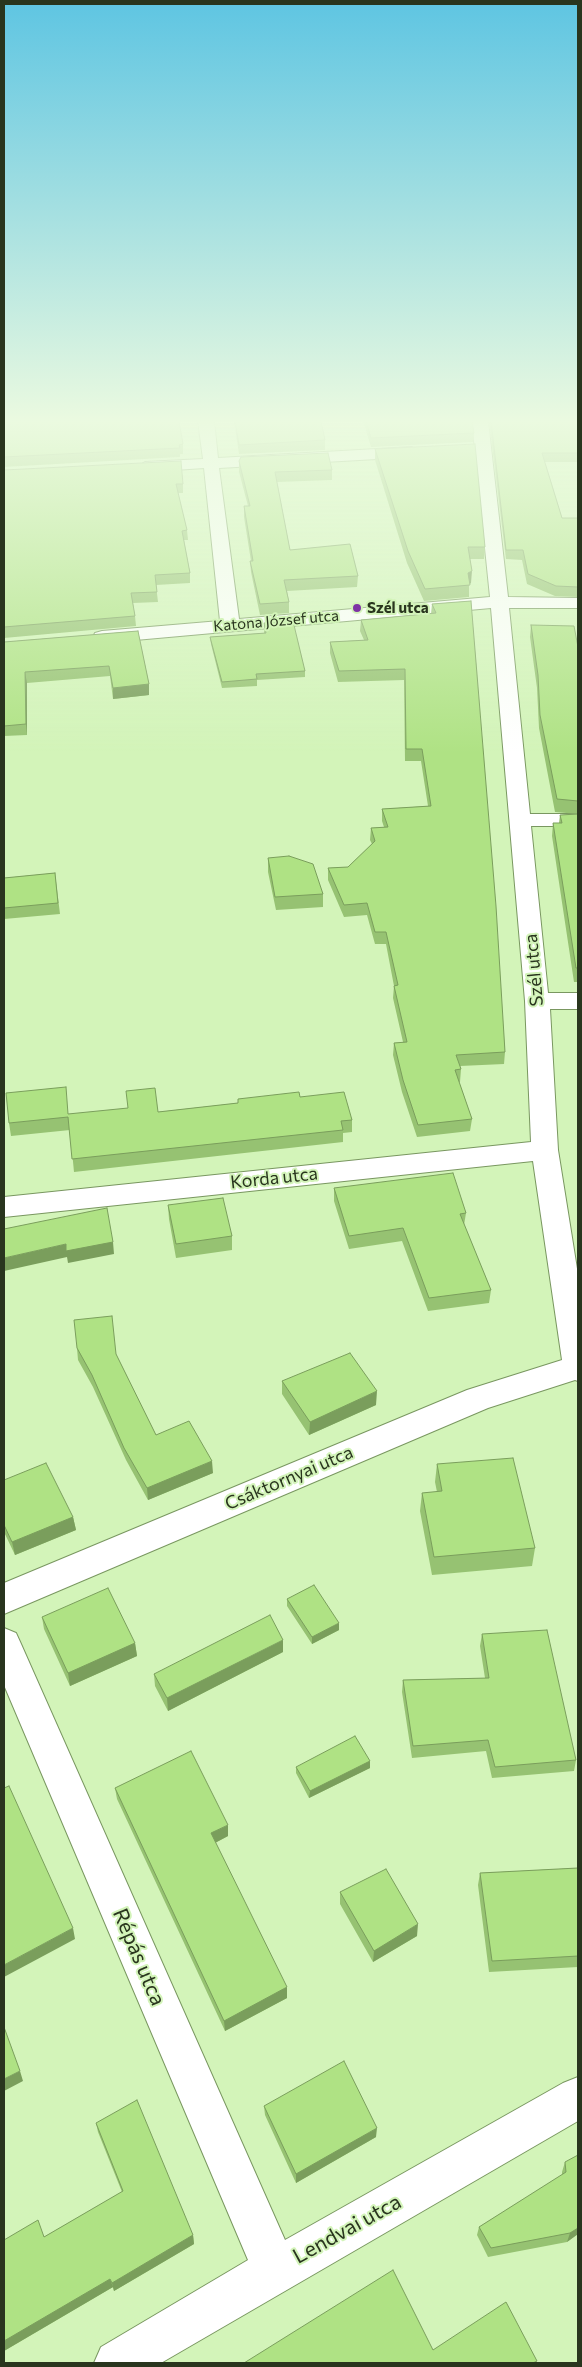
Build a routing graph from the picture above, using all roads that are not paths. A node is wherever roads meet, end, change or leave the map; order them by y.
1 (219, 531) edge
2 (492, 531) edge
3 (499, 602) junction
4 (578, 603) edge
5 (230, 626) junction
6 (82, 638) edge
7 (519, 820) junction
8 (578, 820) edge
9 (537, 1001) junction
10 (578, 1001) edge
11 (545, 1150) junction
12 (4, 1207) edge
13 (578, 1368) edge
14 (4, 1599) edge
15 (4, 1644) edge
16 (578, 2098) edge
17 (275, 2270) junction
18 (118, 2363) edge

1 - 5 street
2 - 3 street, Szél utca
3 - 4 street, Katona József utca
3 - 5 street, Katona József utca
3 - 7 street, Szél utca
5 - 6 street, Katona József utca
7 - 8 street
7 - 9 street, Szél utca
9 - 10 street
9 - 11 street, Szél utca
11 - 12 street, Korda utca
11 - 13 street, Szél utca
13 - 14 street, Csáktornyai utca
15 - 17 street, Répás utca
16 - 17 street, Lendvai utca
17 - 18 street, Lendvai utca

